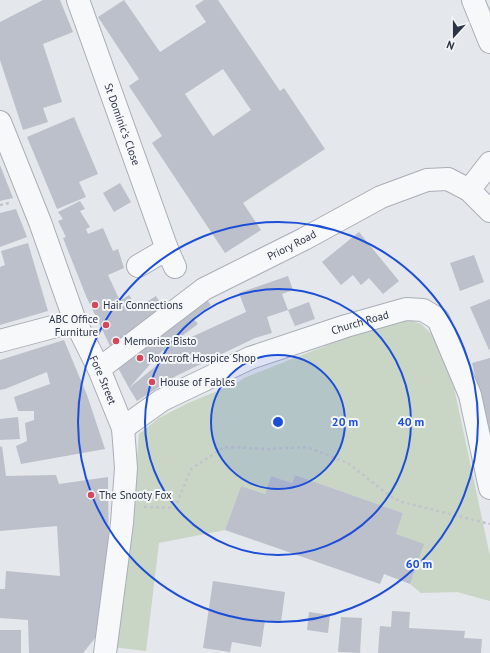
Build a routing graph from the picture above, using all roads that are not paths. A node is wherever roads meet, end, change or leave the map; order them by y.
1 (78, 0) edge
2 (473, 0) edge
3 (490, 42) edge
4 (0, 122) edge
5 (490, 163) edge
6 (469, 190) junction
7 (490, 212) edge
8 (138, 266) dead end
9 (75, 321) junction
10 (0, 341) edge
11 (99, 369) junction
12 (123, 428) junction
13 (490, 488) edge
14 (105, 653) edge

1 - 8 street, St Dominic's Close
2 - 3 street
4 - 9 street, Fore Street
5 - 6 street
6 - 7 street, Priory Road
6 - 11 street, Priory Road
9 - 10 street
9 - 11 street, Fore Street
11 - 12 street, Fore Street
12 - 13 street, Church Road
12 - 14 street, Fore Street

